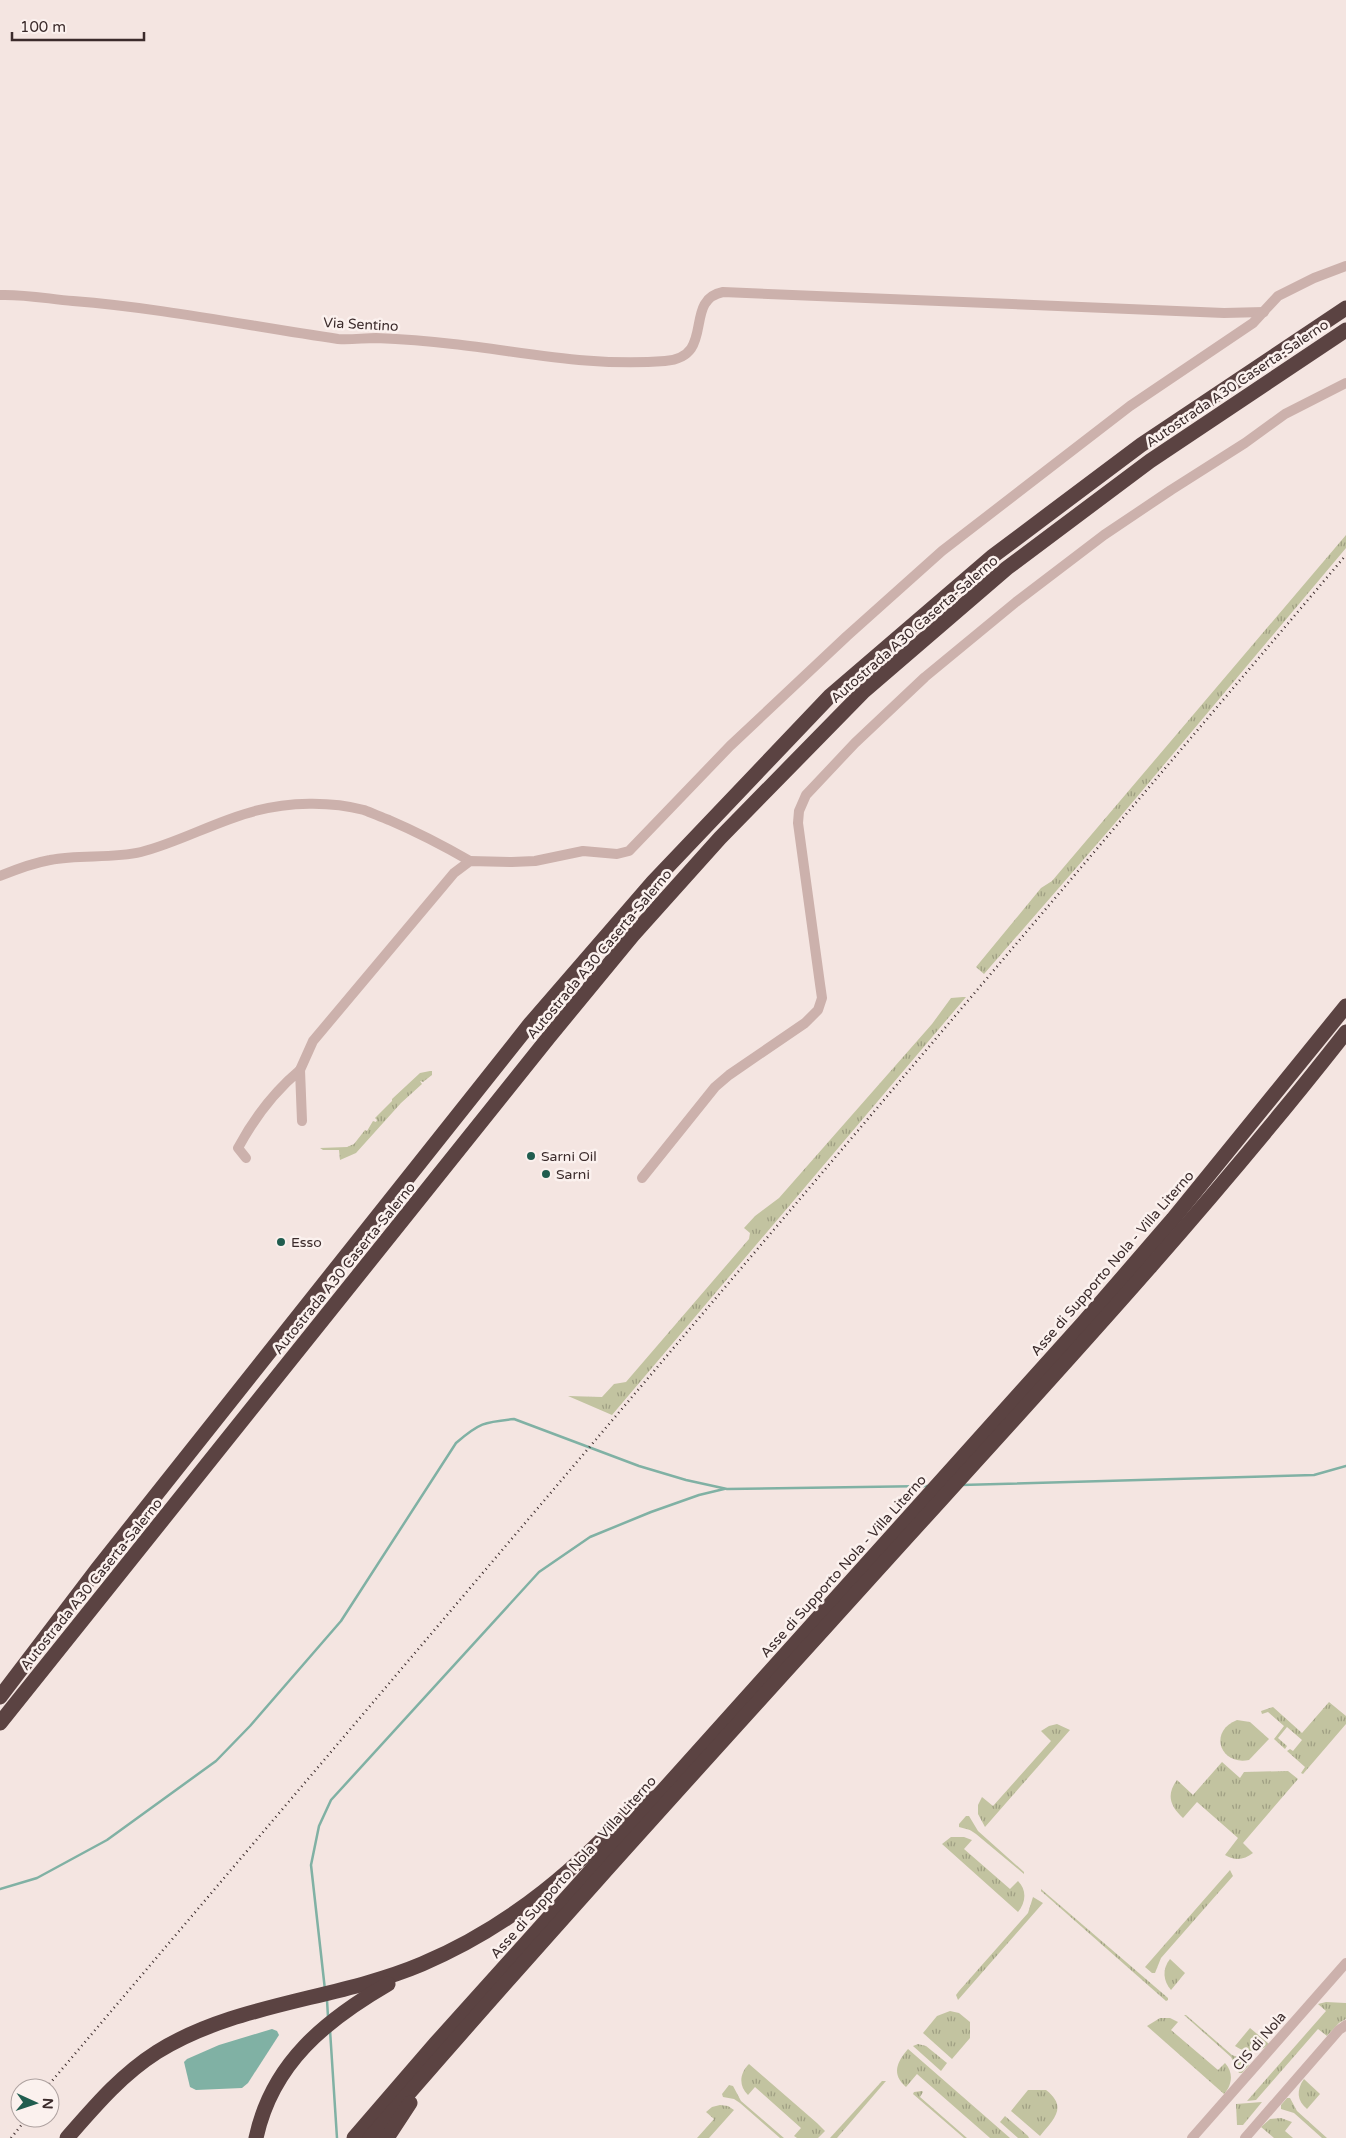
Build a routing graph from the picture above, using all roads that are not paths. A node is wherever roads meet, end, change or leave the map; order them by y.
1 (1346, 266) edge
2 (0, 295) edge
3 (1346, 308) edge
4 (1264, 312) junction
5 (1346, 330) edge
6 (1346, 383) edge
7 (470, 861) junction
8 (0, 876) edge
9 (1346, 1006) edge
10 (1346, 1032) edge
11 (300, 1070) junction
12 (302, 1121) dead end
13 (246, 1158) dead end
14 (642, 1178) dead end
15 (798, 1640) junction
16 (0, 1696) edge
17 (0, 1723) edge
18 (1346, 1963) edge
19 (422, 1964) junction
20 (1346, 2025) edge
21 (428, 2071) junction
22 (68, 2138) edge
23 (256, 2138) edge
24 (354, 2138) edge
25 (370, 2138) edge
26 (387, 2138) edge
27 (1192, 2138) edge
28 (1245, 2138) edge

1 - 4 street
2 - 4 street, Via Sentino
3 - 16 highway, Autostrada A30 Caserta-Salerno
4 - 7 street
5 - 17 highway, Autostrada A30 Caserta-Salerno
6 - 14 street
7 - 8 street
7 - 11 street
9 - 15 highway, Asse di Supporto Nola - Villa Literno
10 - 21 highway, Asse di Supporto Nola - Villa Literno
11 - 12 street
11 - 13 street
15 - 19 highway
15 - 24 highway, Asse di Supporto Nola - Villa Literno
18 - 27 street, CIS di Nola
19 - 22 highway
19 - 23 highway
20 - 28 street
21 - 25 highway, Asse di Supporto Nola - Villa Literno
21 - 26 highway

